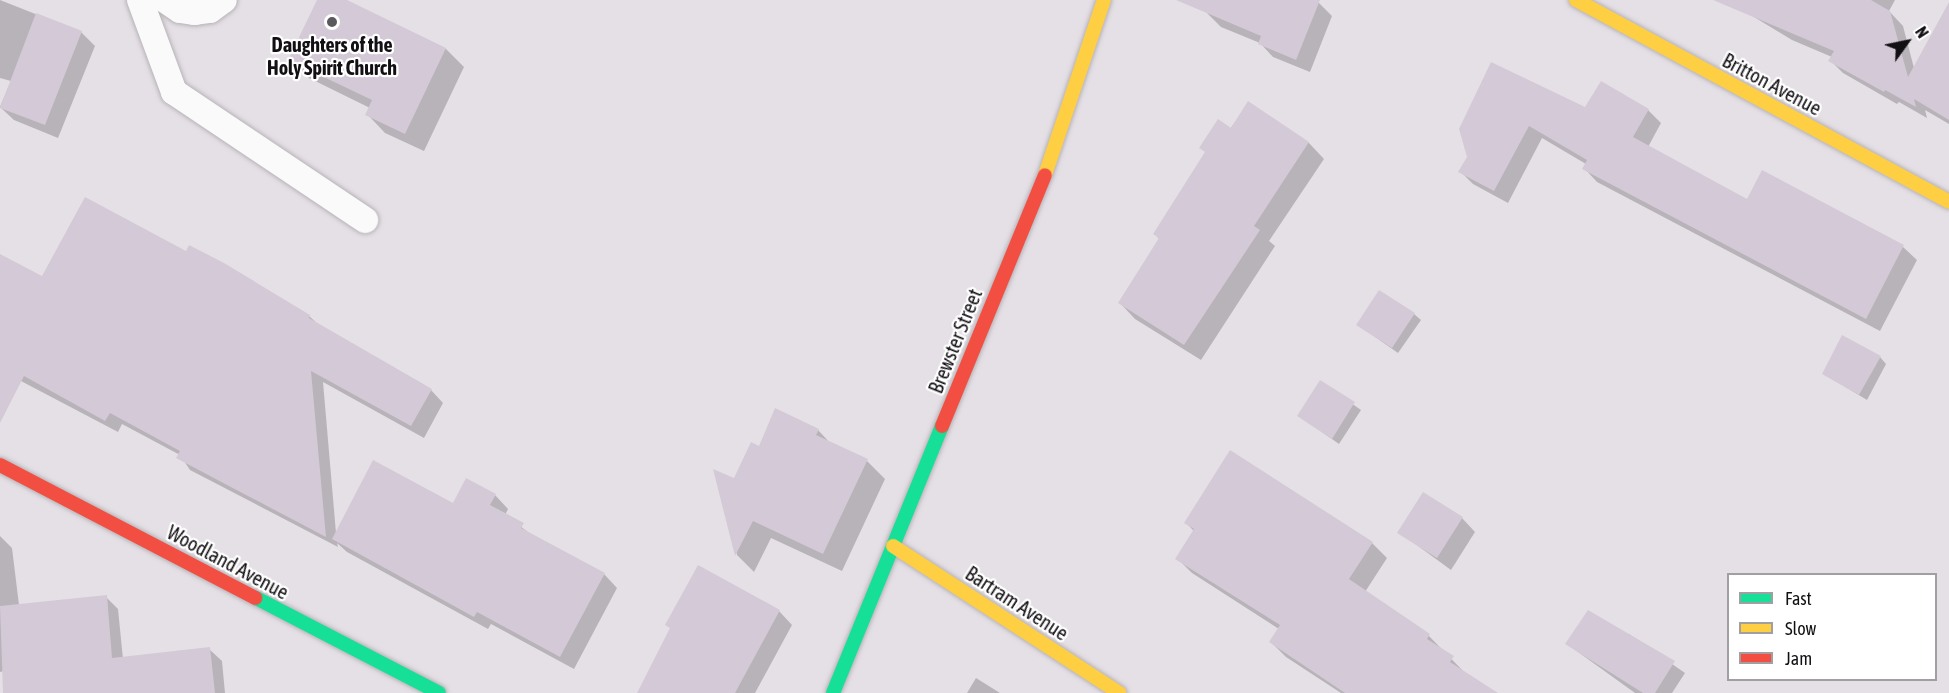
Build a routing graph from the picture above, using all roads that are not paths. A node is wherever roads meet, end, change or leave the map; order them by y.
1 (147, 0) edge
2 (224, 0) edge
3 (1104, 0) edge
4 (1576, 0) edge
5 (1949, 202) edge
6 (365, 220) dead end
7 (0, 465) edge
8 (893, 546) junction
9 (438, 693) edge
10 (833, 693) edge
11 (1119, 693) edge

1 - 2 lane
1 - 6 lane
3 - 8 street, Brewster Street
4 - 5 street, Britton Avenue
7 - 9 street, Woodland Avenue
8 - 10 street, Brewster Street
8 - 11 street, Bartram Avenue

